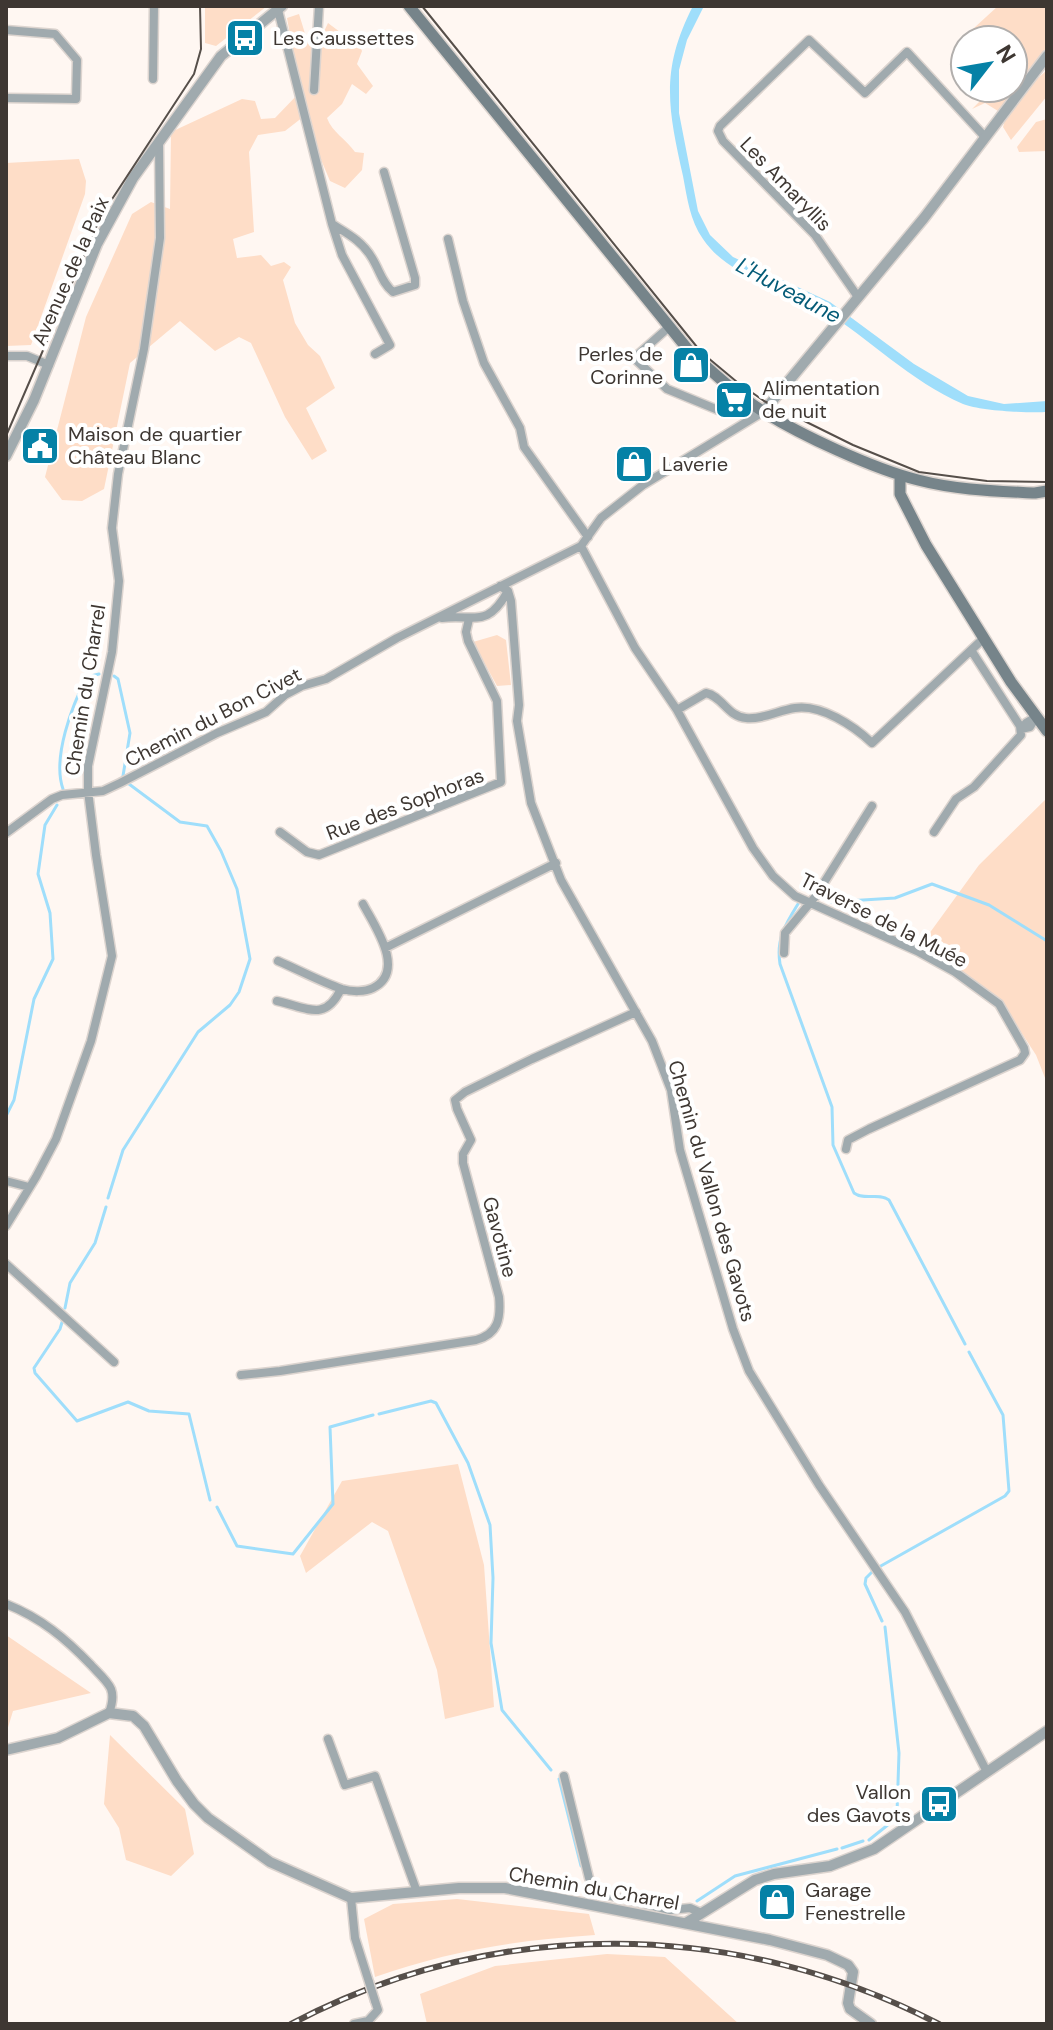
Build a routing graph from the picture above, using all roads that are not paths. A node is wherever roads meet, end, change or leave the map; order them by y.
1 (154, 6) edge
2 (319, 6) edge
3 (409, 6) edge
4 (280, 8) edge
5 (6, 30) edge
6 (1047, 56) edge
7 (153, 79) dead end
8 (314, 90) dead end
9 (6, 98) edge
10 (985, 137) junction
11 (159, 140) junction
12 (384, 172) dead end
13 (332, 224) junction
14 (448, 239) dead end
15 (854, 301) junction
16 (669, 327) junction
17 (375, 354) dead end
18 (6, 356) edge
19 (49, 365) junction
20 (763, 412) junction
21 (6, 456) edge
22 (900, 475) junction
23 (1047, 491) edge
24 (588, 537) junction
25 (581, 546) junction
26 (504, 589) junction
27 (469, 619) junction
28 (433, 620) junction
29 (984, 638) junction
30 (971, 650) junction
31 (677, 710) junction
32 (1036, 717) junction
33 (1021, 729) junction
34 (1047, 731) edge
35 (88, 791) junction
36 (872, 806) dead end
37 (280, 832) dead end
38 (934, 832) dead end
39 (6, 833) edge
40 (556, 863) junction
41 (811, 902) junction
42 (363, 904) dead end
43 (385, 948) junction
44 (784, 953) dead end
45 (278, 961) dead end
46 (341, 989) junction
47 (277, 1001) dead end
48 (636, 1012) junction
49 (846, 1149) dead end
50 (6, 1181) edge
51 (29, 1187) junction
52 (6, 1226) edge
53 (6, 1264) edge
54 (114, 1362) dead end
55 (241, 1375) dead end
56 (6, 1604) edge
57 (109, 1713) junction
58 (1047, 1731) edge
59 (328, 1739) dead end
60 (6, 1750) edge
61 (987, 1772) junction
62 (564, 1776) dead end
63 (417, 1892) junction
64 (351, 1898) junction
65 (699, 1912) junction
66 (686, 1923) junction
67 (354, 2024) edge
68 (871, 2024) edge

1 - 7 street
2 - 8 street
3 - 16 main road
4 - 11 street, Avenue de la Paix
4 - 13 street
5 - 9 street
6 - 10 street
10 - 15 street
10 - 15 street, Les Amaryllis
11 - 19 street, Avenue de la Paix
11 - 35 street, Chemin du Charrel
12 - 13 street
13 - 17 street
14 - 24 street
15 - 20 street
16 - 20 main road
16 - 20 street
18 - 19 street
19 - 21 street, Avenue de la Paix
20 - 22 main road
20 - 24 street, Chemin du Bon Civet
22 - 23 main road
22 - 29 main road
24 - 25 street, Chemin du Bon Civet
25 - 26 street, Chemin du Bon Civet
25 - 31 street, Traverse de la Muée
26 - 27 street, Chemin du Bon Civet
26 - 28 street, Chemin du Bon Civet
26 - 40 street, Chemin du Vallon des Gavots
27 - 28 street, Chemin du Bon Civet
27 - 37 street, Rue des Sophoras
28 - 35 street, Chemin du Bon Civet
29 - 30 street
29 - 32 main road
30 - 31 street
30 - 33 street
31 - 41 street, Traverse de la Muée
32 - 33 street
32 - 34 main road
33 - 38 street
35 - 39 street, Chemin du Bon Civet
35 - 51 street, Chemin du Charrel
36 - 41 street
40 - 43 street
40 - 48 street, Chemin du Vallon des Gavots
41 - 44 street
41 - 49 street, Traverse de la Muée
42 - 43 street
43 - 46 street
45 - 46 street
46 - 47 street
48 - 55 street, Gavotine
48 - 61 street, Chemin du Vallon des Gavots
50 - 51 street
51 - 52 street, Chemin du Charrel
53 - 54 street
56 - 57 street
57 - 60 street
57 - 64 street, Chemin du Charrel
58 - 61 street
59 - 63 street
61 - 65 street
62 - 65 street
63 - 64 street, Chemin du Charrel
63 - 66 street, Chemin du Charrel
64 - 67 street, bridge
65 - 66 street
66 - 68 street, Chemin du Charrel

